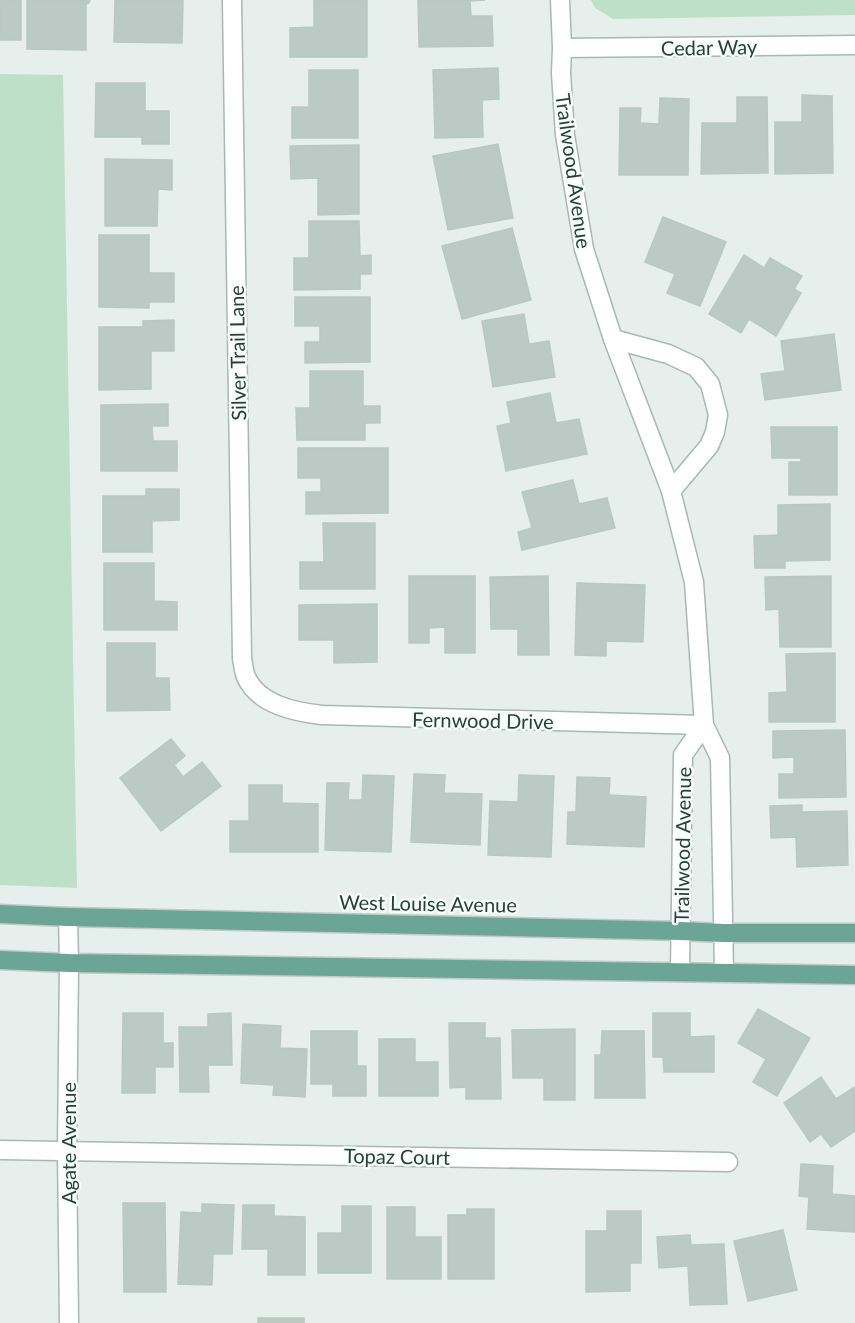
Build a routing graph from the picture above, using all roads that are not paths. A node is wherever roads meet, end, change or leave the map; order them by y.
1 (232, 0) edge
2 (560, 0) edge
3 (855, 45) edge
4 (562, 48) junction
5 (613, 339) junction
6 (671, 491) junction
7 (265, 699) joint
8 (704, 725) junction
9 (0, 914) edge
10 (68, 917) junction
11 (681, 931) junction
12 (723, 933) junction
13 (855, 933) edge
14 (0, 960) edge
15 (69, 963) junction
16 (680, 971) junction
17 (724, 972) junction
18 (855, 975) edge
19 (0, 1150) edge
20 (67, 1150) junction
21 (728, 1162) dead end
22 (69, 1323) edge

1 - 7 street, Silver Trail Lane
2 - 4 street, Trailwood Avenue
3 - 4 street, Cedar Way
4 - 5 street, Trailwood Avenue
5 - 6 street, Trailwood Avenue
5 - 6 street
6 - 8 street, Trailwood Avenue
7 - 8 street, Fernwood Drive
8 - 11 street, Trailwood Avenue
8 - 12 street, Trailwood Avenue
9 - 10 main road, West Louise Avenue
10 - 11 main road, West Louise Avenue
10 - 15 street, Agate Avenue
11 - 12 main road, West Louise Avenue
11 - 16 street, Trailwood Avenue
12 - 13 main road, West Louise Avenue
12 - 17 street, Trailwood Avenue
14 - 15 main road
15 - 16 main road
15 - 20 street, Agate Avenue
16 - 17 main road
17 - 18 main road
19 - 20 street, Topaz Court
20 - 21 street, Topaz Court
20 - 22 street, Agate Avenue

